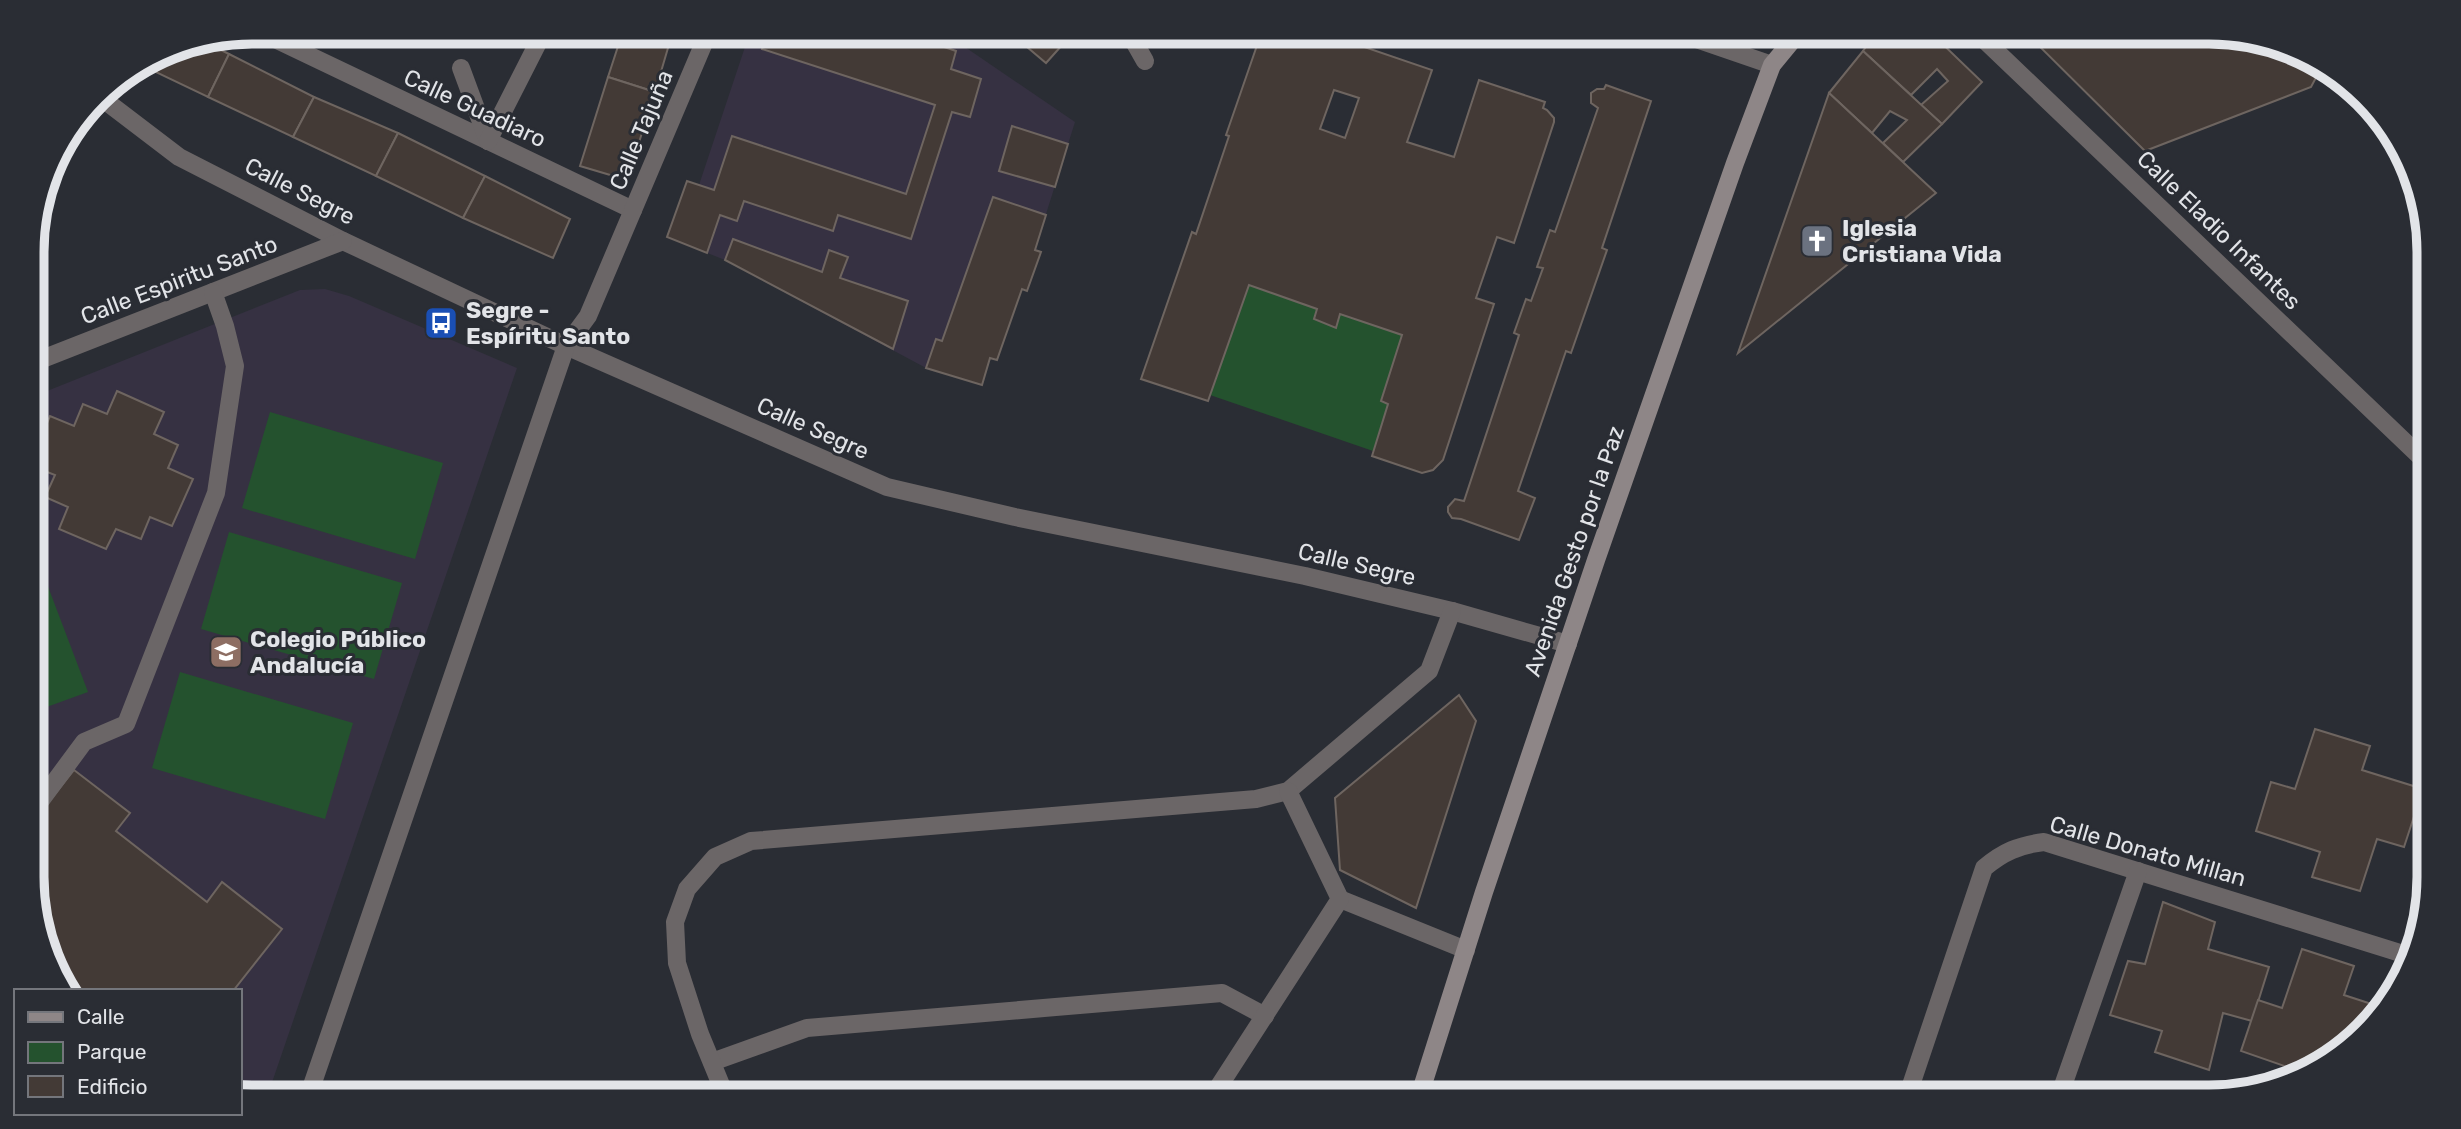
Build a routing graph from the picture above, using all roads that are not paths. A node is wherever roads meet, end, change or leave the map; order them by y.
1 (283, 44) edge
2 (538, 44) edge
3 (704, 44) edge
4 (1135, 44) edge
5 (1709, 44) edge
6 (1790, 44) edge
7 (1988, 44) edge
8 (1145, 61) dead end
9 (1772, 65) junction
10 (461, 68) dead end
11 (108, 102) edge
12 (488, 141) junction
13 (633, 210) junction
14 (344, 241) junction
15 (213, 292) junction
16 (566, 346) junction
17 (44, 358) edge
18 (2417, 454) edge
19 (1452, 611) junction
20 (1568, 644) junction
21 (1288, 791) junction
22 (44, 796) edge
23 (2138, 871) junction
24 (1340, 899) junction
25 (1466, 950) junction
26 (2402, 954) edge
27 (1265, 1016) junction
28 (712, 1062) junction
29 (312, 1085) edge
30 (721, 1085) edge
31 (1220, 1085) edge
32 (1423, 1085) edge
33 (1911, 1085) edge
34 (2063, 1085) edge

1 - 12 street, Calle Guadiaro
2 - 12 street
3 - 13 street, Calle Tajuña
4 - 8 street
5 - 9 street
6 - 9 main road, Avenida Gesto por la Paz
7 - 18 street, Calle Eladio Infantes
9 - 20 main road, Avenida Gesto por la Paz
10 - 12 street
11 - 14 street, Calle Segre
12 - 13 street, Calle Guadiaro
13 - 16 street, Calle Tajuña
14 - 15 street, Calle Espiritu Santo
14 - 16 street, Calle Segre
15 - 17 street, Calle Espiritu Santo
15 - 22 street
16 - 19 street, Calle Segre
16 - 29 street, Calle Tajuña
19 - 20 street, Calle Segre
19 - 21 street
20 - 25 main road, Avenida Gesto por la Paz
21 - 24 street
21 - 28 street
23 - 26 street, Calle Donato Millan
23 - 33 street, Calle Donato Millan
23 - 34 street
24 - 25 street
24 - 27 street
25 - 32 main road, Avenida Gesto por la Paz
27 - 28 street
27 - 31 street
28 - 30 street

